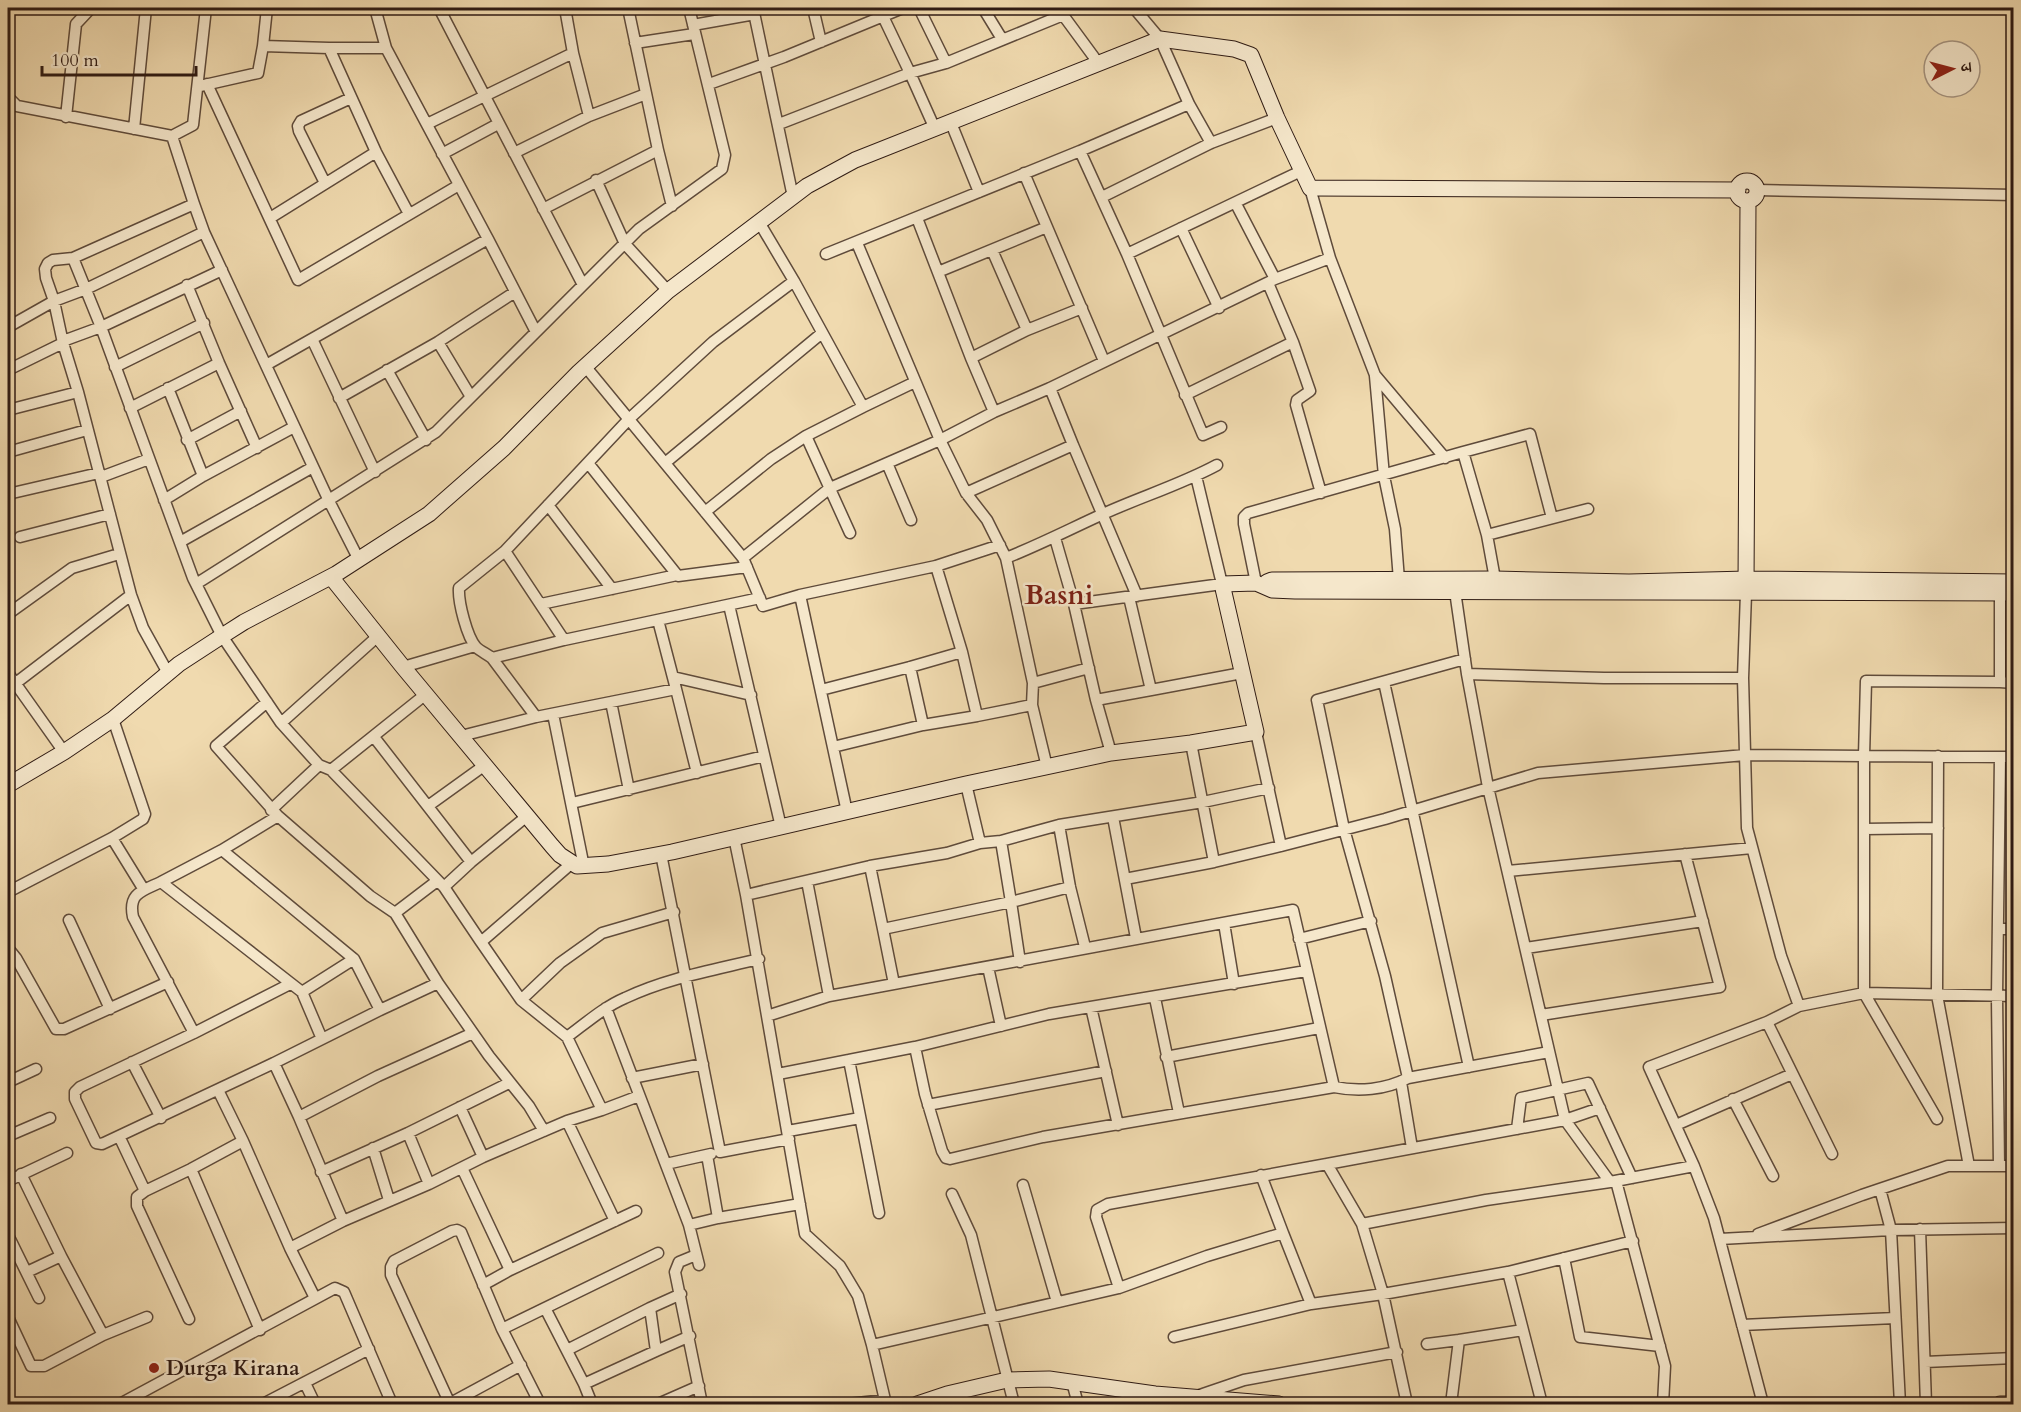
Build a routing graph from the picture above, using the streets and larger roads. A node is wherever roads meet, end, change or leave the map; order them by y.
1 (91, 8) edge
2 (131, 8) edge
3 (146, 8) edge
4 (206, 8) edge
5 (267, 8) edge
6 (375, 8) edge
7 (439, 8) edge
8 (566, 8) edge
9 (628, 8) edge
10 (689, 8) edge
11 (813, 8) edge
12 (903, 8) edge
13 (919, 8) edge
14 (983, 8) edge
15 (1134, 8) edge
16 (754, 11) edge
17 (1061, 11) edge
18 (882, 12) edge
19 (694, 29) junction
20 (1002, 39) junction
21 (1160, 39) junction
22 (821, 42) junction
23 (635, 43) junction
24 (263, 46) junction
25 (329, 48) junction
26 (386, 48) junction
27 (573, 52) junction
28 (946, 63) junction
29 (765, 64) junction
30 (1099, 64) junction
31 (910, 73) junction
32 (709, 84) junction
33 (202, 85) junction
34 (646, 94) junction
35 (483, 95) junction
36 (8, 98) edge
37 (351, 98) junction
38 (1189, 104) junction
39 (589, 116) junction
40 (66, 117) junction
41 (1276, 118) junction
42 (951, 123) junction
43 (427, 124) junction
44 (498, 124) junction
45 (779, 124) junction
46 (134, 129) junction
47 (935, 129) junction
48 (172, 136) junction
49 (1211, 143) junction
50 (658, 150) junction
51 (1080, 151) junction
52 (376, 152) junction
53 (514, 153) junction
54 (442, 154) junction
55 (1301, 171) junction
56 (1024, 173) junction
57 (596, 180) junction
58 (325, 183) junction
59 (459, 185) junction
60 (1311, 188) junction
61 (979, 192) junction
62 (1747, 194) junction
63 (2013, 195) edge
64 (793, 196) junction
65 (1102, 197) junction
66 (194, 204) junction
67 (1236, 204) junction
68 (672, 206) junction
69 (543, 209) junction
70 (409, 214) junction
71 (270, 218) junction
72 (917, 218) junction
73 (759, 222) junction
74 (1047, 227) junction
75 (1181, 228) junction
76 (204, 232) junction
77 (488, 239) junction
78 (857, 243) junction
79 (625, 244) junction
80 (992, 250) junction
81 (826, 254) dead end
82 (1127, 254) junction
83 (73, 258) junction
84 (1330, 258) junction
85 (222, 270) junction
86 (938, 272) junction
87 (794, 281) junction
88 (1272, 281) junction
89 (188, 285) junction
90 (583, 285) junction
91 (86, 289) junction
92 (668, 291) junction
93 (515, 292) junction
94 (54, 301) junction
95 (1082, 308) junction
96 (1219, 308) junction
97 (204, 323) junction
98 (8, 327) edge
99 (101, 327) junction
100 (1027, 330) junction
101 (536, 332) junction
102 (822, 333) junction
103 (1161, 334) junction
104 (312, 339) junction
105 (63, 342) junction
106 (438, 342) junction
107 (1293, 342) junction
108 (971, 358) junction
109 (1104, 361) junction
110 (219, 363) junction
111 (266, 365) junction
112 (585, 366) junction
113 (115, 367) junction
114 (8, 370) edge
115 (387, 370) junction
116 (1375, 375) junction
117 (915, 382) junction
118 (168, 388) junction
119 (1050, 388) junction
120 (78, 392) junction
121 (1185, 395) junction
122 (339, 398) junction
123 (471, 398) junction
124 (130, 408) junction
125 (863, 408) junction
126 (8, 410) edge
127 (241, 411) junction
128 (994, 412) junction
129 (629, 419) junction
130 (294, 427) junction
131 (1221, 427) dead end
132 (87, 430) junction
133 (806, 436) junction
134 (187, 440) junction
135 (426, 440) junction
136 (940, 440) junction
137 (1073, 445) junction
138 (257, 448) junction
139 (8, 452) edge
140 (1463, 452) junction
141 (1445, 458) junction
142 (149, 459) junction
143 (588, 463) junction
144 (887, 463) junction
145 (665, 464) junction
146 (1217, 465) dead end
147 (313, 467) junction
148 (375, 472) junction
149 (100, 475) junction
150 (203, 476) junction
151 (1196, 476) junction
152 (1384, 476) junction
153 (830, 488) junction
154 (966, 493) junction
155 (1321, 493) junction
156 (8, 494) edge
157 (164, 500) junction
158 (329, 501) junction
159 (548, 506) junction
160 (1588, 509) dead end
161 (705, 512) junction
162 (110, 514) junction
163 (1104, 514) junction
164 (1552, 518) junction
165 (911, 520) dead end
166 (850, 533) dead end
167 (1487, 535) junction
168 (20, 537) dead end
169 (1055, 538) junction
170 (180, 542) junction
171 (1000, 545) junction
172 (505, 551) junction
173 (119, 554) junction
174 (1006, 558) junction
175 (359, 560) junction
176 (745, 562) junction
177 (936, 566) junction
178 (678, 575) junction
179 (331, 576) junction
180 (1495, 579) junction
181 (1399, 580) junction
182 (2013, 582) edge
183 (196, 584) junction
184 (1222, 584) junction
185 (1259, 584) junction
186 (1747, 586) junction
187 (1962, 587) junction
188 (612, 589) junction
189 (1455, 591) junction
190 (2007, 593) edge
191 (131, 595) junction
192 (800, 595) junction
193 (1133, 596) junction
194 (760, 598) junction
195 (541, 604) junction
196 (1074, 604) junction
197 (729, 605) junction
198 (8, 614) edge
199 (658, 620) junction
200 (222, 636) junction
201 (378, 636) junction
202 (564, 640) junction
203 (475, 646) junction
204 (962, 652) junction
205 (492, 658) junction
206 (1465, 659) junction
207 (403, 667) junction
208 (910, 668) junction
209 (1089, 668) junction
210 (8, 673) edge
211 (168, 673) junction
212 (1242, 673) junction
213 (1467, 674) junction
214 (673, 677) junction
215 (1743, 678) junction
216 (1384, 682) junction
217 (2000, 682) junction
218 (2013, 682) edge
219 (1033, 683) junction
220 (11, 687) edge
221 (676, 689) junction
222 (821, 690) junction
223 (1151, 690) junction
224 (426, 694) junction
225 (750, 695) junction
226 (1096, 700) junction
227 (267, 702) junction
228 (611, 702) junction
229 (1032, 705) junction
230 (554, 714) junction
231 (977, 716) junction
232 (536, 717) junction
233 (113, 719) junction
234 (281, 723) junction
235 (923, 725) junction
236 (1256, 732) junction
237 (460, 736) junction
238 (374, 737) junction
239 (1191, 743) junction
240 (833, 747) junction
241 (64, 753) junction
242 (1111, 753) junction
243 (1745, 755) junction
244 (764, 756) junction
245 (1864, 756) junction
246 (1938, 756) junction
247 (2000, 757) junction
248 (2013, 757) edge
249 (319, 765) junction
250 (485, 765) junction
251 (1047, 767) junction
252 (331, 770) junction
253 (697, 773) junction
254 (966, 784) junction
255 (8, 785) edge
256 (1488, 787) junction
257 (1269, 788) junction
258 (629, 790) junction
259 (1203, 802) junction
260 (572, 803) junction
261 (428, 806) junction
262 (1412, 811) junction
263 (847, 812) junction
264 (274, 813) junction
265 (527, 816) junction
266 (1113, 817) junction
267 (1059, 825) junction
268 (781, 827) junction
269 (1938, 828) junction
270 (1344, 829) junction
271 (1865, 829) junction
272 (734, 837) junction
273 (112, 838) junction
274 (1001, 841) junction
275 (981, 843) junction
276 (1281, 846) junction
277 (1752, 848) junction
278 (222, 850) junction
279 (661, 854) junction
280 (1685, 854) junction
281 (471, 862) junction
282 (1214, 862) junction
283 (578, 865) junction
284 (870, 866) junction
285 (1508, 871) junction
286 (1125, 879) junction
287 (807, 881) junction
288 (161, 882) junction
289 (441, 884) junction
290 (1070, 887) junction
291 (144, 890) junction
292 (8, 892) edge
293 (746, 895) junction
294 (1011, 902) junction
295 (674, 912) junction
296 (395, 913) junction
297 (69, 920) dead end
298 (1371, 921) junction
299 (1702, 921) junction
300 (1224, 923) junction
301 (2013, 928) edge
302 (883, 929) junction
303 (1999, 929) junction
304 (1136, 938) junction
305 (1299, 939) junction
306 (481, 942) junction
307 (1085, 947) junction
308 (8, 948) edge
309 (1526, 948) junction
310 (354, 959) junction
311 (759, 959) junction
312 (1020, 962) junction
313 (988, 967) junction
314 (1306, 971) junction
315 (686, 977) junction
316 (168, 982) junction
317 (438, 983) junction
318 (290, 984) junction
319 (894, 984) junction
320 (1234, 984) junction
321 (302, 992) junction
322 (1864, 993) junction
323 (1937, 995) junction
324 (829, 996) junction
325 (2013, 996) edge
326 (1997, 997) junction
327 (1155, 998) junction
328 (521, 1000) junction
329 (1799, 1006) junction
330 (1091, 1007) junction
331 (606, 1008) junction
332 (110, 1009) junction
333 (380, 1010) junction
334 (1541, 1015) junction
335 (767, 1016) junction
336 (1767, 1022) junction
337 (1001, 1026) junction
338 (1319, 1028) junction
339 (194, 1033) junction
340 (473, 1033) junction
341 (567, 1036) junction
342 (322, 1040) junction
343 (915, 1047) junction
344 (1549, 1052) junction
345 (1166, 1057) junction
346 (849, 1060) junction
347 (132, 1062) junction
348 (274, 1064) junction
349 (703, 1064) junction
350 (1469, 1067) junction
351 (36, 1069) dead end
352 (1106, 1071) junction
353 (778, 1074) junction
354 (1792, 1074) junction
355 (632, 1078) junction
356 (1404, 1080) junction
357 (8, 1082) edge
358 (509, 1083) junction
359 (1334, 1087) junction
360 (1558, 1089) junction
361 (218, 1090) junction
362 (639, 1096) junction
363 (1734, 1100) junction
364 (928, 1105) junction
365 (460, 1107) junction
366 (1600, 1108) junction
367 (602, 1110) junction
368 (1179, 1113) junction
369 (50, 1118) dead end
370 (161, 1118) junction
371 (299, 1118) junction
372 (860, 1118) junction
373 (1937, 1119) dead end
374 (1565, 1120) junction
375 (567, 1121) junction
376 (1118, 1125) junction
377 (1676, 1125) junction
378 (1518, 1129) junction
379 (544, 1131) junction
380 (408, 1133) junction
381 (788, 1135) junction
382 (8, 1136) edge
383 (119, 1136) junction
384 (243, 1141) junction
385 (373, 1148) junction
386 (1412, 1148) junction
387 (720, 1152) junction
388 (67, 1153) dead end
389 (1832, 1154) dead end
390 (706, 1155) junction
391 (483, 1157) junction
392 (666, 1164) junction
393 (1328, 1164) junction
394 (1694, 1166) junction
395 (1969, 1166) junction
396 (1999, 1166) junction
397 (2013, 1166) edge
398 (462, 1168) junction
399 (191, 1169) junction
400 (321, 1172) junction
401 (21, 1174) junction
402 (1261, 1175) junction
403 (1773, 1176) dead end
404 (1632, 1178) junction
405 (8, 1181) edge
406 (1613, 1181) junction
407 (429, 1184) junction
408 (1023, 1185) dead end
409 (1880, 1189) junction
410 (145, 1191) junction
411 (952, 1194) dead end
412 (389, 1200) junction
413 (800, 1204) junction
414 (636, 1211) dead end
415 (879, 1213) dead end
416 (718, 1218) junction
417 (343, 1221) junction
418 (615, 1221) junction
419 (1362, 1224) junction
420 (689, 1225) junction
421 (2013, 1228) edge
422 (1920, 1229) junction
423 (1891, 1230) junction
424 (1283, 1233) junction
425 (8, 1235) edge
426 (1746, 1238) junction
427 (1720, 1239) junction
428 (1633, 1241) junction
429 (290, 1248) junction
430 (658, 1253) dead end
431 (61, 1256) junction
432 (1563, 1258) junction
433 (510, 1270) junction
434 (27, 1272) junction
435 (1508, 1272) junction
436 (483, 1285) junction
437 (1119, 1288) junction
438 (681, 1294) junction
439 (1383, 1294) junction
440 (39, 1298) dead end
441 (315, 1298) junction
442 (1057, 1302) junction
443 (1311, 1304) junction
444 (545, 1308) junction
445 (650, 1308) junction
446 (147, 1317) dead end
447 (992, 1318) junction
448 (1895, 1318) junction
449 (189, 1319) dead end
450 (9, 1323) edge
451 (1742, 1325) junction
452 (502, 1329) junction
453 (260, 1330) junction
454 (1523, 1330) junction
455 (103, 1335) junction
456 (690, 1336) junction
457 (1174, 1337) dead end
458 (1459, 1340) junction
459 (1427, 1344) dead end
460 (872, 1345) junction
461 (1660, 1346) junction
462 (369, 1349) junction
463 (567, 1350) junction
464 (656, 1351) junction
465 (1397, 1352) junction
466 (2013, 1358) edge
467 (1925, 1362) junction
468 (522, 1365) junction
469 (1007, 1380) junction
470 (1072, 1382) junction
471 (305, 1383) junction
472 (584, 1384) junction
473 (699, 1386) junction
474 (1194, 1397) junction
475 (948, 1399) edge
476 (887, 1402) edge
477 (120, 1404) edge
478 (263, 1404) edge
479 (315, 1404) edge
480 (392, 1404) edge
481 (449, 1404) edge
482 (540, 1404) edge
483 (592, 1404) edge
484 (658, 1404) edge
485 (702, 1404) edge
486 (848, 1404) edge
487 (917, 1404) edge
488 (1014, 1404) edge
489 (1078, 1404) edge
490 (1279, 1404) edge
491 (1407, 1404) edge
492 (1451, 1404) edge
493 (1542, 1404) edge
494 (1663, 1404) edge
495 (1763, 1404) edge
496 (1900, 1404) edge
497 (1926, 1404) edge
498 (2000, 1404) edge
499 (2013, 1404) edge

1 - 40 street
2 - 3 street
3 - 46 street
4 - 33 street
5 - 24 street
6 - 26 street
7 - 35 street
8 - 27 street
9 - 23 street
10 - 19 street
11 - 22 street
12 - 18 street
13 - 28 street
14 - 20 street
15 - 21 street
16 - 19 street
16 - 29 street
17 - 20 street
17 - 30 street
18 - 22 street
18 - 31 street
19 - 23 street
19 - 32 street
20 - 28 street
21 - 30 street
21 - 38 street
21 - 41 street
22 - 29 street
23 - 34 street
24 - 25 street
24 - 33 street
25 - 26 street
25 - 37 street
26 - 43 street
27 - 35 street
27 - 39 street
28 - 31 street
29 - 32 street
29 - 45 street
30 - 42 street
31 - 45 street
31 - 47 street
32 - 68 street
33 - 48 street
33 - 71 street
34 - 39 street
34 - 50 street
35 - 43 street
35 - 44 street
36 - 40 street
37 - 52 street
37 - 58 street
38 - 49 street
38 - 51 street
39 - 53 street
40 - 46 street
41 - 49 street
41 - 55 street
42 - 47 street
42 - 61 street
43 - 54 street
44 - 53 street
44 - 54 street
45 - 64 street
46 - 48 street
47 - 64 street
48 - 66 street
49 - 65 street
50 - 57 street
50 - 68 street
51 - 56 street
51 - 65 street
52 - 58 street
52 - 70 street
53 - 69 street
54 - 59 street
55 - 60 street
55 - 67 street
56 - 61 street
56 - 74 street
57 - 69 street
57 - 79 street
58 - 71 street
59 - 70 street
59 - 77 street
60 - 62 street
60 - 84 street
61 - 72 street
62 - 63 street
62 - 186 street
64 - 73 street
65 - 82 street
66 - 76 street
66 - 83 street
67 - 75 street
67 - 88 street
68 - 79 street
69 - 90 street
70 - 71 street
72 - 78 street
72 - 86 street
73 - 87 street
73 - 92 street
74 - 80 street
74 - 95 street
75 - 82 street
75 - 96 street
76 - 85 street
76 - 91 street
77 - 93 street
77 - 104 street
78 - 81 street
78 - 117 street
79 - 90 street
79 - 92 street
80 - 86 street
80 - 100 street
82 - 103 street
83 - 91 street
83 - 94 street
84 - 88 street
84 - 116 street
85 - 89 street
85 - 111 street
86 - 108 street
87 - 102 street
87 - 129 street
88 - 96 street
88 - 107 street
89 - 97 street
89 - 99 street
90 - 101 street
91 - 94 street
91 - 99 street
92 - 112 street
93 - 101 street
93 - 106 street
94 - 98 street
94 - 105 street
95 - 100 street
95 - 109 street
96 - 103 street
97 - 110 street
97 - 113 street
99 - 105 street
99 - 113 street
100 - 108 street
101 - 123 street
102 - 125 street
102 - 145 street
103 - 109 street
103 - 121 street
104 - 111 street
104 - 122 street
105 - 114 street
105 - 120 street
106 - 115 street
106 - 123 street
107 - 121 street
107 - 155 street
108 - 128 street
109 - 119 street
110 - 118 street
110 - 127 street
111 - 130 street
112 - 129 street
112 - 175 street
113 - 124 street
115 - 122 street
115 - 135 street
116 - 141 street
116 - 152 street
117 - 125 street
117 - 136 street
118 - 124 street
118 - 134 street
119 - 128 street
119 - 137 street
120 - 126 street
120 - 132 street
121 - 131 street
122 - 148 street
123 - 135 street
124 - 142 street
125 - 133 street
127 - 134 street
127 - 138 street
128 - 136 street
129 - 143 street
129 - 145 street
130 - 138 street
130 - 147 street
132 - 139 street
132 - 149 street
133 - 153 street
133 - 161 street
134 - 150 street
135 - 148 street
136 - 144 street
136 - 154 street
137 - 154 street
137 - 163 street
138 - 150 street
140 - 141 street
140 - 164 street
140 - 167 street
141 - 152 street
142 - 149 street
142 - 157 street
143 - 159 street
143 - 178 street
144 - 153 street
144 - 165 street
145 - 161 street
146 - 151 street
147 - 158 street
147 - 170 street
148 - 158 street
149 - 156 street
149 - 162 street
150 - 157 street
151 - 163 street
151 - 184 street
152 - 155 street
152 - 181 street
153 - 166 street
153 - 176 street
154 - 171 street
155 - 185 street
157 - 170 street
158 - 175 street
158 - 183 street
159 - 172 street
159 - 188 street
160 - 164 street
161 - 176 street
162 - 168 street
162 - 173 street
163 - 169 street
163 - 193 street
164 - 167 street
167 - 180 street
169 - 174 street
169 - 196 street
170 - 183 street
171 - 174 street
171 - 177 street
172 - 195 street
172 - 203 street
173 - 191 street
173 - 198 street
174 - 219 street
175 - 179 street
176 - 178 street
176 - 194 street
177 - 192 street
177 - 204 street
178 - 188 street
179 - 200 street
179 - 201 street
180 - 181 street
180 - 186 street
181 - 185 street
182 - 187 street
183 - 200 street
184 - 185 street
184 - 193 street
184 - 212 street
185 - 189 street
186 - 187 street
186 - 189 street
186 - 215 street
187 - 190 street
188 - 195 street
189 - 206 street
190 - 217 street
191 - 211 street
191 - 220 street
192 - 194 street
192 - 222 street
193 - 196 street
193 - 223 street
194 - 197 street
195 - 202 street
196 - 209 street
197 - 199 street
197 - 225 street
199 - 202 street
199 - 214 street
200 - 211 street
200 - 227 street
201 - 207 street
201 - 234 street
202 - 205 street
203 - 205 street
203 - 207 street
204 - 208 street
204 - 231 street
205 - 232 street
206 - 213 street
206 - 216 street
207 - 224 street
208 - 222 street
208 - 235 street
209 - 219 street
209 - 226 street
210 - 220 street
211 - 233 street
212 - 223 street
212 - 236 street
213 - 215 street
213 - 256 street
214 - 221 street
214 - 225 street
215 - 243 street
216 - 262 street
216 - 270 street
217 - 218 street
217 - 245 street
219 - 229 street
220 - 241 street
221 - 228 street
221 - 253 street
222 - 240 street
223 - 226 street
224 - 237 street
224 - 238 street
225 - 244 street
226 - 242 street
227 - 234 street
227 - 264 street
228 - 230 street
228 - 258 street
229 - 231 street
229 - 251 street
230 - 232 street
230 - 260 street
231 - 235 street
232 - 237 street
233 - 241 street
233 - 273 street
234 - 249 street
235 - 240 street
236 - 239 street
236 - 257 street
237 - 250 street
238 - 252 street
238 - 261 street
239 - 242 street
239 - 259 street
240 - 263 street
241 - 255 street
242 - 251 street
243 - 245 street
243 - 256 street
243 - 277 street
244 - 253 street
244 - 268 street
245 - 246 street
245 - 271 street
246 - 247 street
246 - 269 street
247 - 248 street
247 - 303 street
249 - 252 street
249 - 264 street
250 - 261 street
250 - 265 street
251 - 254 street
252 - 289 street
253 - 258 street
254 - 263 street
254 - 275 street
256 - 262 street
256 - 285 street
257 - 259 street
257 - 276 street
258 - 260 street
259 - 266 street
259 - 282 street
260 - 283 street
261 - 281 street
262 - 270 street
262 - 350 street
263 - 268 street
264 - 278 street
264 - 296 street
265 - 281 street
265 - 283 street
266 - 267 street
266 - 286 street
267 - 274 street
267 - 290 street
268 - 272 street
269 - 271 street
269 - 323 street
270 - 276 street
270 - 298 street
271 - 322 street
272 - 279 street
272 - 293 street
273 - 291 street
273 - 292 street
274 - 275 street
274 - 294 street
275 - 284 street
276 - 282 street
277 - 280 street
277 - 329 street
278 - 288 street
278 - 310 street
279 - 283 street
279 - 295 street
280 - 285 street
280 - 299 street
281 - 289 street
282 - 286 street
283 - 306 street
284 - 287 street
284 - 302 street
285 - 309 street
286 - 304 street
287 - 293 street
287 - 324 street
288 - 291 street
288 - 318 street
289 - 296 street
289 - 306 street
290 - 294 street
290 - 307 street
291 - 316 street
293 - 311 street
294 - 302 street
294 - 312 street
295 - 315 street
295 - 328 street
296 - 317 street
297 - 332 street
298 - 305 street
298 - 356 street
299 - 309 street
299 - 334 street
300 - 304 street
300 - 305 street
300 - 320 street
301 - 303 street
302 - 319 street
303 - 326 street
304 - 307 street
305 - 314 street
306 - 328 street
307 - 312 street
308 - 332 street
309 - 334 street
310 - 321 street
310 - 333 street
311 - 315 street
311 - 335 street
312 - 313 street
313 - 319 street
313 - 337 street
314 - 320 street
314 - 338 street
315 - 331 street
315 - 349 street
316 - 332 street
316 - 339 street
317 - 333 street
317 - 340 street
318 - 321 street
318 - 339 street
319 - 324 street
320 - 327 street
321 - 342 street
322 - 323 street
322 - 329 street
322 - 373 street
323 - 326 street
323 - 395 street
324 - 335 street
325 - 326 street
326 - 396 street
327 - 330 street
327 - 345 street
328 - 341 street
329 - 336 street
330 - 337 street
330 - 352 street
331 - 341 street
331 - 355 street
333 - 342 street
334 - 344 street
335 - 353 street
336 - 354 street
336 - 377 street
337 - 343 street
338 - 345 street
338 - 359 street
339 - 347 street
340 - 358 street
340 - 371 street
341 - 367 street
342 - 348 street
343 - 346 street
343 - 364 street
344 - 350 street
344 - 360 street
345 - 368 street
346 - 353 street
346 - 372 street
347 - 370 street
347 - 383 street
348 - 361 street
348 - 371 street
349 - 355 street
349 - 387 street
350 - 356 street
351 - 357 street
352 - 364 street
352 - 376 street
353 - 381 street
354 - 363 street
354 - 389 street
355 - 362 street
356 - 359 street
356 - 386 street
358 - 365 street
358 - 379 street
359 - 368 street
360 - 366 street
360 - 374 street
360 - 378 street
361 - 370 street
361 - 384 street
362 - 367 street
362 - 392 street
363 - 377 street
363 - 403 street
364 - 376 street
365 - 380 street
365 - 391 street
366 - 374 street
366 - 404 street
367 - 375 street
368 - 376 street
369 - 382 street
370 - 383 street
371 - 400 street
372 - 381 street
372 - 415 street
374 - 378 street
374 - 406 street
375 - 379 street
375 - 418 street
377 - 394 street
378 - 386 street
379 - 391 street
380 - 385 street
380 - 407 street
381 - 387 street
381 - 413 street
383 - 410 street
384 - 399 street
384 - 429 street
385 - 400 street
385 - 412 street
386 - 393 street
387 - 390 street
388 - 401 street
390 - 392 street
390 - 416 street
391 - 398 street
392 - 420 street
393 - 402 street
393 - 419 street
394 - 404 street
394 - 427 street
395 - 396 street
395 - 409 street
396 - 397 street
398 - 407 street
398 - 433 street
399 - 410 street
399 - 453 street
400 - 417 street
401 - 405 street
401 - 431 street
402 - 424 street
402 - 437 street
404 - 406 street
406 - 419 street
406 - 428 street
407 - 412 street
408 - 442 street
409 - 423 street
409 - 426 street
410 - 449 street
411 - 447 street
412 - 417 street
413 - 416 street
413 - 460 street
414 - 418 street
416 - 420 street
417 - 429 street
418 - 433 street
419 - 439 street
420 - 438 street
421 - 422 street
422 - 423 street
422 - 467 street
423 - 426 street
423 - 448 street
424 - 437 street
424 - 443 street
425 - 434 street
426 - 427 street
427 - 451 street
428 - 432 street
428 - 461 street
429 - 441 street
430 - 444 street
431 - 434 street
431 - 455 street
432 - 435 street
432 - 461 street
433 - 436 street
434 - 440 street
435 - 439 street
435 - 454 street
436 - 452 street
436 - 481 street
437 - 442 street
438 - 445 street
438 - 456 street
439 - 443 street
439 - 465 street
441 - 453 street
441 - 462 street
442 - 447 street
443 - 457 street
444 - 452 street
444 - 463 street
445 - 463 street
445 - 464 street
446 - 455 street
447 - 460 street
447 - 469 street
448 - 451 street
448 - 496 street
450 - 455 street
451 - 495 street
452 - 468 street
453 - 477 street
454 - 458 street
454 - 493 street
456 - 464 street
456 - 473 street
458 - 459 street
458 - 492 street
460 - 476 street
461 - 494 street
462 - 471 street
462 - 480 street
463 - 472 street
464 - 472 street
465 - 474 street
465 - 491 street
466 - 467 street
467 - 497 street
468 - 481 street
468 - 482 street
469 - 470 street
469 - 475 street
469 - 488 street
470 - 474 street
470 - 489 street
471 - 478 street
471 - 479 street
472 - 483 street
473 - 484 street
473 - 485 street
474 - 490 street
475 - 487 street
476 - 486 street
498 - 499 street

